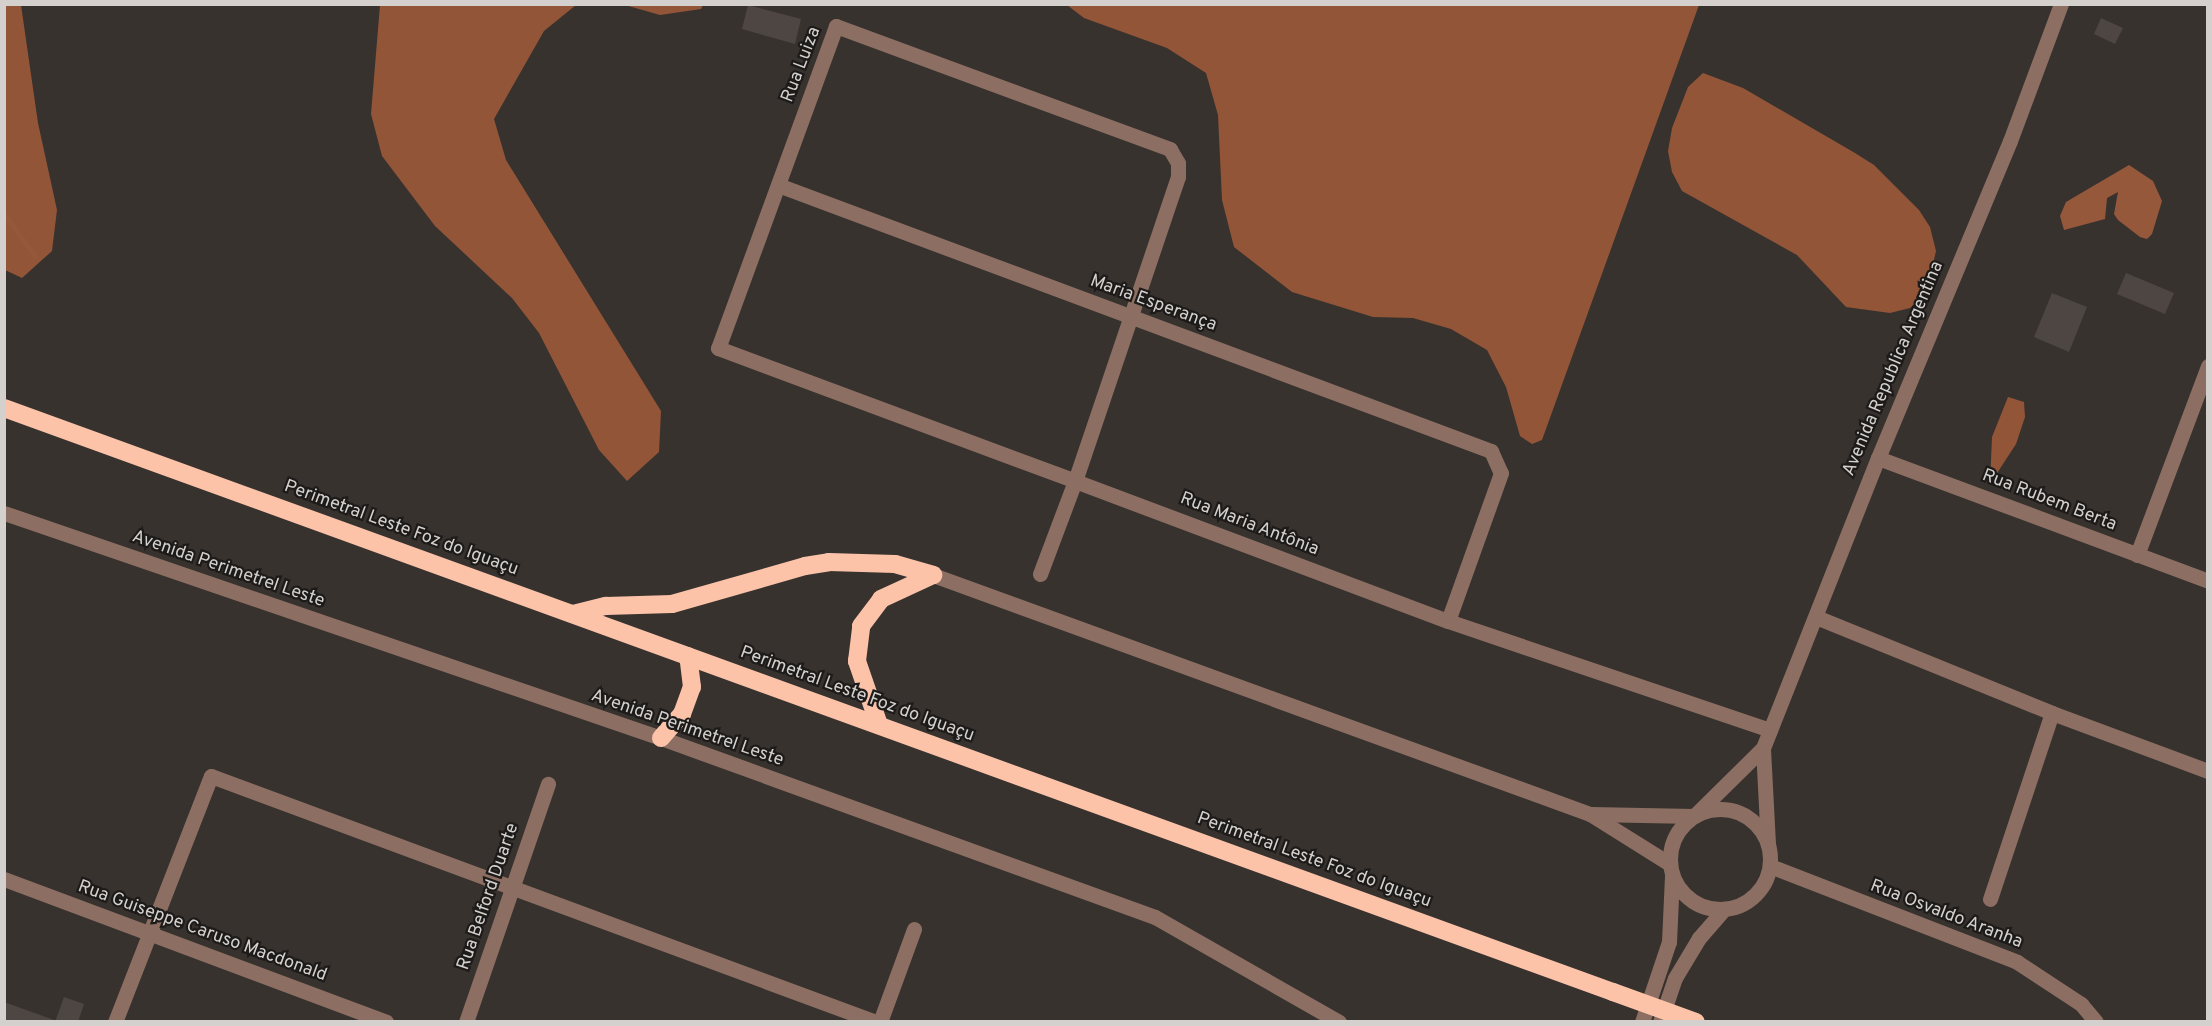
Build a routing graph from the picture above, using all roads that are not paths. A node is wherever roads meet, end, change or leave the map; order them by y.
1 (2061, 4) edge
2 (778, 185) junction
3 (1131, 317) junction
4 (718, 348) joint
5 (2208, 366) edge
6 (4, 408) edge
7 (1878, 458) junction
8 (1075, 481) junction
9 (4, 513) edge
10 (2137, 555) junction
11 (1040, 574) dead end
12 (933, 575) junction
13 (2208, 581) edge
14 (573, 614) junction
15 (1816, 617) junction
16 (1448, 621) junction
17 (688, 656) junction
18 (2052, 713) junction
19 (879, 725) junction
20 (1770, 730) junction
21 (661, 738) junction
22 (1763, 748) junction
23 (2208, 771) edge
24 (548, 784) dead end
25 (1590, 814) junction
26 (1694, 816) junction
27 (1768, 844) junction
28 (1770, 866) junction
29 (1671, 869) junction
30 (4, 879) edge
31 (512, 887) junction
32 (1990, 899) dead end
33 (1724, 909) junction
34 (914, 929) dead end
35 (147, 933) junction
36 (114, 1022) edge
37 (386, 1022) edge
38 (466, 1022) edge
39 (878, 1022) edge
40 (1338, 1022) edge
41 (1642, 1022) edge
42 (1660, 1022) edge
43 (1696, 1022) edge
44 (2096, 1022) edge

1 - 7 street, Avenida Republica Argentina
2 - 3 street, Maria Esperança
2 - 3 street, Rua Luiza
2 - 4 street, Rua Luiza
3 - 8 street
3 - 16 street, Maria Esperança
4 - 8 street, Rua Maria Antônia
5 - 10 street
6 - 14 highway, Perimetral Leste Foz do Iguaçu
7 - 10 street, Rua Rubem Berta
7 - 15 street, Avenida Republica Argentina
8 - 11 street
8 - 16 street, Rua Maria Antônia
9 - 21 street, Avenida Perimetrel Leste
10 - 13 street, Rua Rubem Berta
12 - 14 highway
12 - 19 highway
12 - 25 street
14 - 17 highway, Perimetral Leste Foz do Iguaçu
15 - 18 street
15 - 20 street, Avenida Republica Argentina
16 - 20 street, Rua Maria Antônia
17 - 19 highway, Perimetral Leste Foz do Iguaçu
17 - 21 highway
18 - 23 street
18 - 32 street
19 - 43 highway, Perimetral Leste Foz do Iguaçu, bridge
20 - 22 street, Avenida Republica Argentina
21 - 40 street, Avenida Perimetrel Leste
22 - 26 street, Avenida Republica Argentina
22 - 27 street, Avenida Republica Argentina
24 - 31 street, Rua Belford Duarte
25 - 26 street
25 - 29 street
26 - 27 street
26 - 29 street
27 - 28 street
28 - 33 street
28 - 44 street, Rua Osvaldo Aranha
29 - 33 street
29 - 41 street
30 - 35 street, Rua Guiseppe Caruso Macdonald
31 - 35 street
31 - 38 street, Rua Belford Duarte
31 - 39 street
33 - 42 street
34 - 39 street
35 - 36 street
35 - 37 street, Rua Guiseppe Caruso Macdonald

